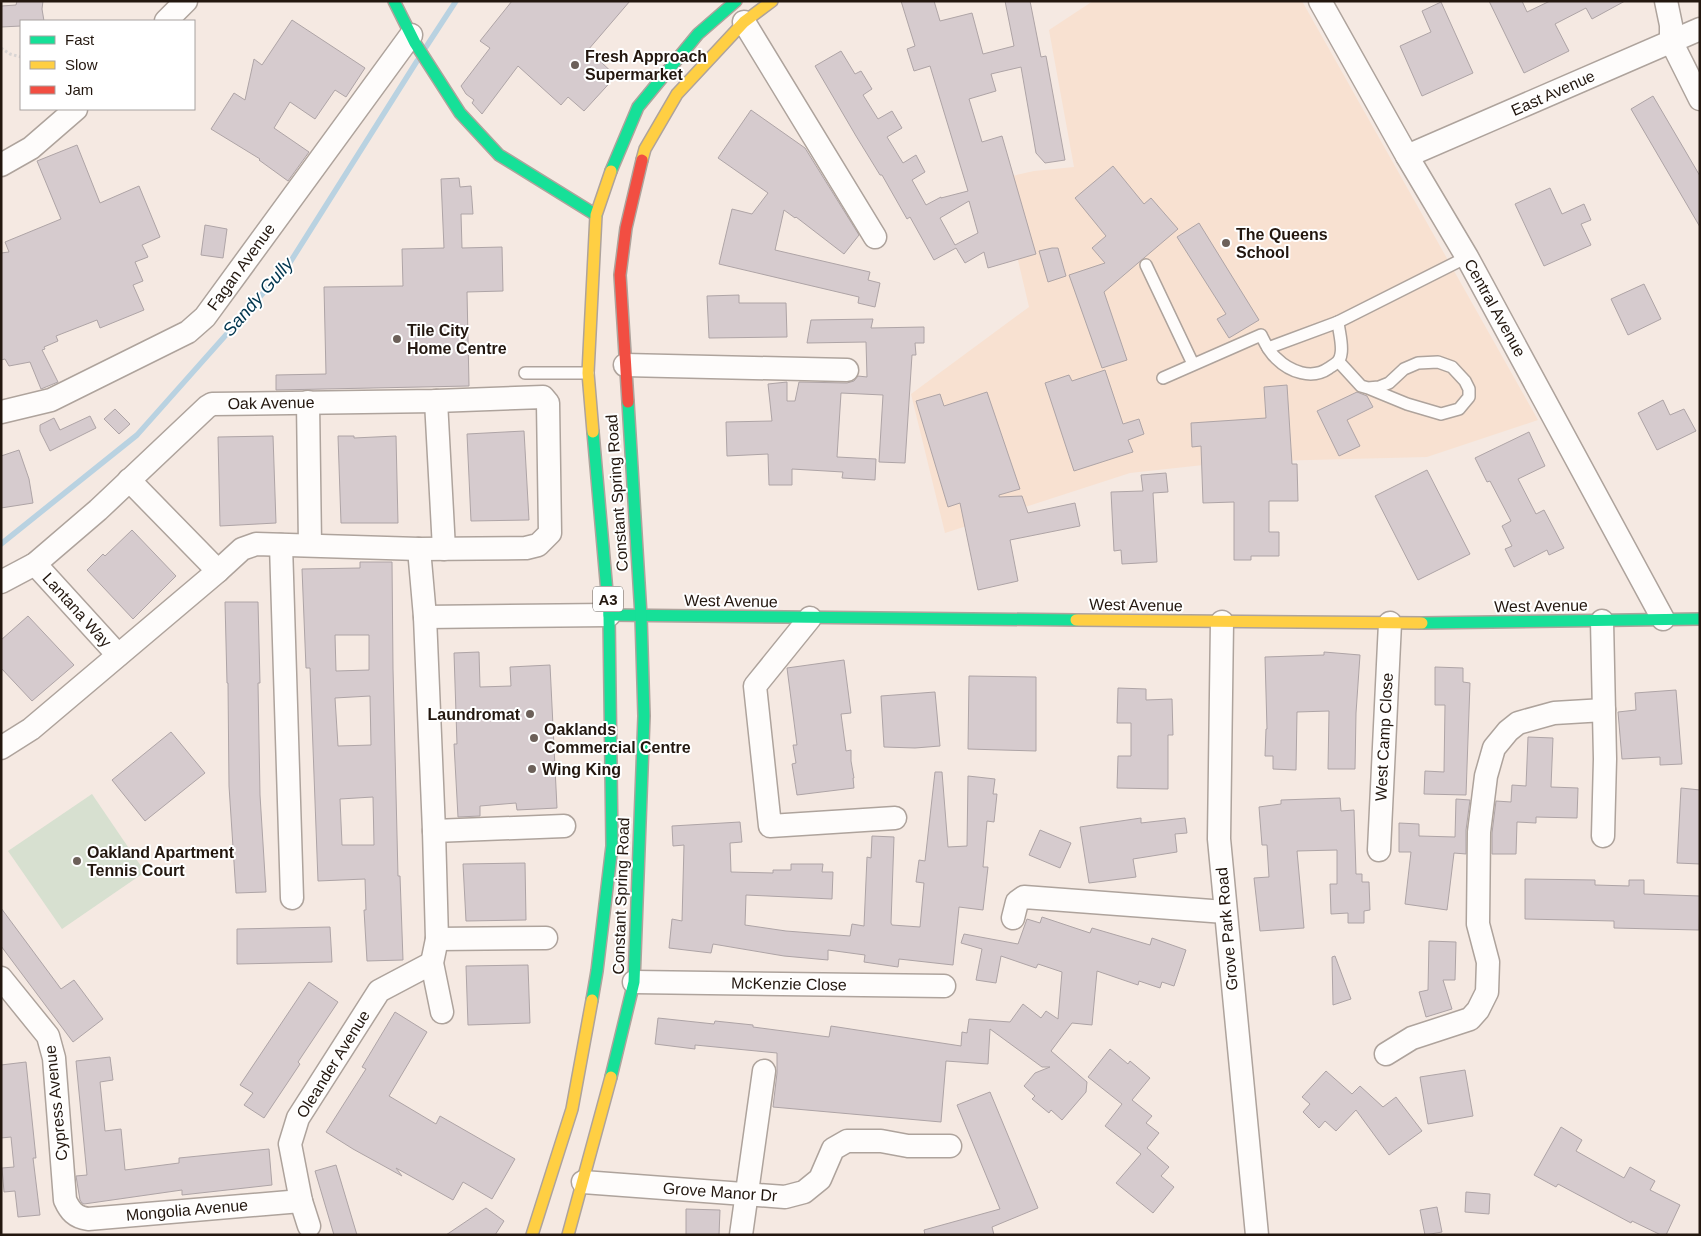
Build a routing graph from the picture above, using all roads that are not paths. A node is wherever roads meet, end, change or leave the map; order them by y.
1 (186, 1) edge
2 (394, 1) edge
3 (736, 1) edge
4 (772, 1) edge
5 (1320, 1) edge
6 (1666, 1) edge
7 (167, 20) edge
8 (744, 22) junction
9 (1700, 29) edge
10 (412, 39) junction
11 (1671, 41) junction
12 (1700, 98) edge
13 (75, 110) edge
14 (1407, 156) junction
15 (1, 165) edge
16 (596, 215) junction
17 (875, 237) dead end
18 (1467, 257) junction
19 (1146, 264) dead end
20 (1338, 322) junction
21 (1268, 348) junction
22 (1338, 362) junction
23 (1193, 364) junction
24 (625, 365) junction
25 (847, 370) dead end
26 (525, 373) dead end
27 (588, 373) junction
28 (1163, 378) dead end
29 (1368, 388) junction
30 (436, 401) junction
31 (308, 402) junction
32 (1, 412) edge
33 (129, 480) junction
34 (280, 545) junction
35 (310, 545) junction
36 (419, 549) junction
37 (444, 549) junction
38 (35, 564) junction
39 (218, 571) junction
40 (1, 582) edge
41 (609, 615) junction
42 (642, 616) junction
43 (425, 617) junction
44 (810, 618) junction
45 (1663, 619) junction
46 (1700, 619) edge
47 (1602, 621) junction
48 (1222, 622) junction
49 (1390, 623) junction
50 (118, 656) junction
51 (1604, 710) junction
52 (5, 738) edge
53 (894, 818) dead end
54 (564, 826) dead end
55 (434, 831) junction
56 (1603, 836) dead end
57 (1378, 850) dead end
58 (292, 898) dead end
59 (1225, 912) junction
60 (1013, 918) dead end
61 (546, 938) dead end
62 (437, 939) junction
63 (432, 963) junction
64 (1, 978) edge
65 (634, 982) junction
66 (944, 986) dead end
67 (442, 1012) dead end
68 (1386, 1054) dead end
69 (764, 1071) dead end
70 (950, 1146) dead end
71 (583, 1182) junction
72 (748, 1195) junction
73 (301, 1200) junction
74 (73, 1214) joint
75 (309, 1226) dead end
76 (532, 1235) edge
77 (568, 1235) edge
78 (741, 1235) edge
79 (1257, 1235) edge

1 - 7 street
2 - 10 main road
3 - 16 main road, Constant Spring Road / A3
4 - 8 main road, Constant Spring Road / A3
5 - 14 street, Central Avenue
6 - 11 street
8 - 17 street
8 - 24 main road, Constant Spring Road / A3
9 - 11 street, East Avenue
10 - 16 main road
10 - 32 street, Fagan Avenue
11 - 12 street
11 - 14 street, East Avenue
13 - 15 street
14 - 18 street, Central Avenue
16 - 27 main road, Constant Spring Road / A3
18 - 20 lane
18 - 45 street, Central Avenue
19 - 23 lane
20 - 21 lane
20 - 22 lane
21 - 22 lane
21 - 23 lane
22 - 29 lane
23 - 28 lane
24 - 25 street
24 - 42 main road, Constant Spring Road / A3
26 - 27 lane
27 - 41 main road, Constant Spring Road / A3
29 - 29 lane
30 - 31 street, Oak Avenue
30 - 37 street
30 - 37 street, Oak Avenue
31 - 33 street, Oak Avenue
31 - 35 street
33 - 38 street, Oak Avenue
33 - 39 street
34 - 35 street
34 - 39 street
34 - 58 street
35 - 36 street
36 - 37 street
36 - 43 street
38 - 40 street, Oak Avenue
38 - 50 street, Lantana Way
39 - 50 street
41 - 42 main road, West Avenue
41 - 43 street
41 - 76 main road, Constant Spring Road / A3
42 - 44 main road, West Avenue
42 - 65 main road, Constant Spring Road / A3
43 - 55 street
44 - 48 main road, West Avenue
44 - 53 street
45 - 46 main road, West Avenue
45 - 47 main road, West Avenue
47 - 49 main road, West Avenue
47 - 51 street
48 - 49 main road, West Avenue
48 - 59 street, Grove Park Road
49 - 57 street, West Camp Close
50 - 52 street
51 - 56 street
51 - 68 street
54 - 55 street
55 - 62 street
59 - 60 street
59 - 79 street, Grove Park Road
61 - 62 street
62 - 63 street
63 - 67 street
63 - 73 street, Oleander Avenue
64 - 74 street, Cypress Avenue
65 - 66 street, McKenzie Close
65 - 71 main road, Constant Spring Road / A3
69 - 72 street
70 - 72 street, Grove Manor Dr
71 - 72 street, Grove Manor Dr
71 - 77 main road, Constant Spring Road / A3
72 - 78 street
73 - 74 street, Mongolia Avenue
73 - 75 street, Oleander Avenue

